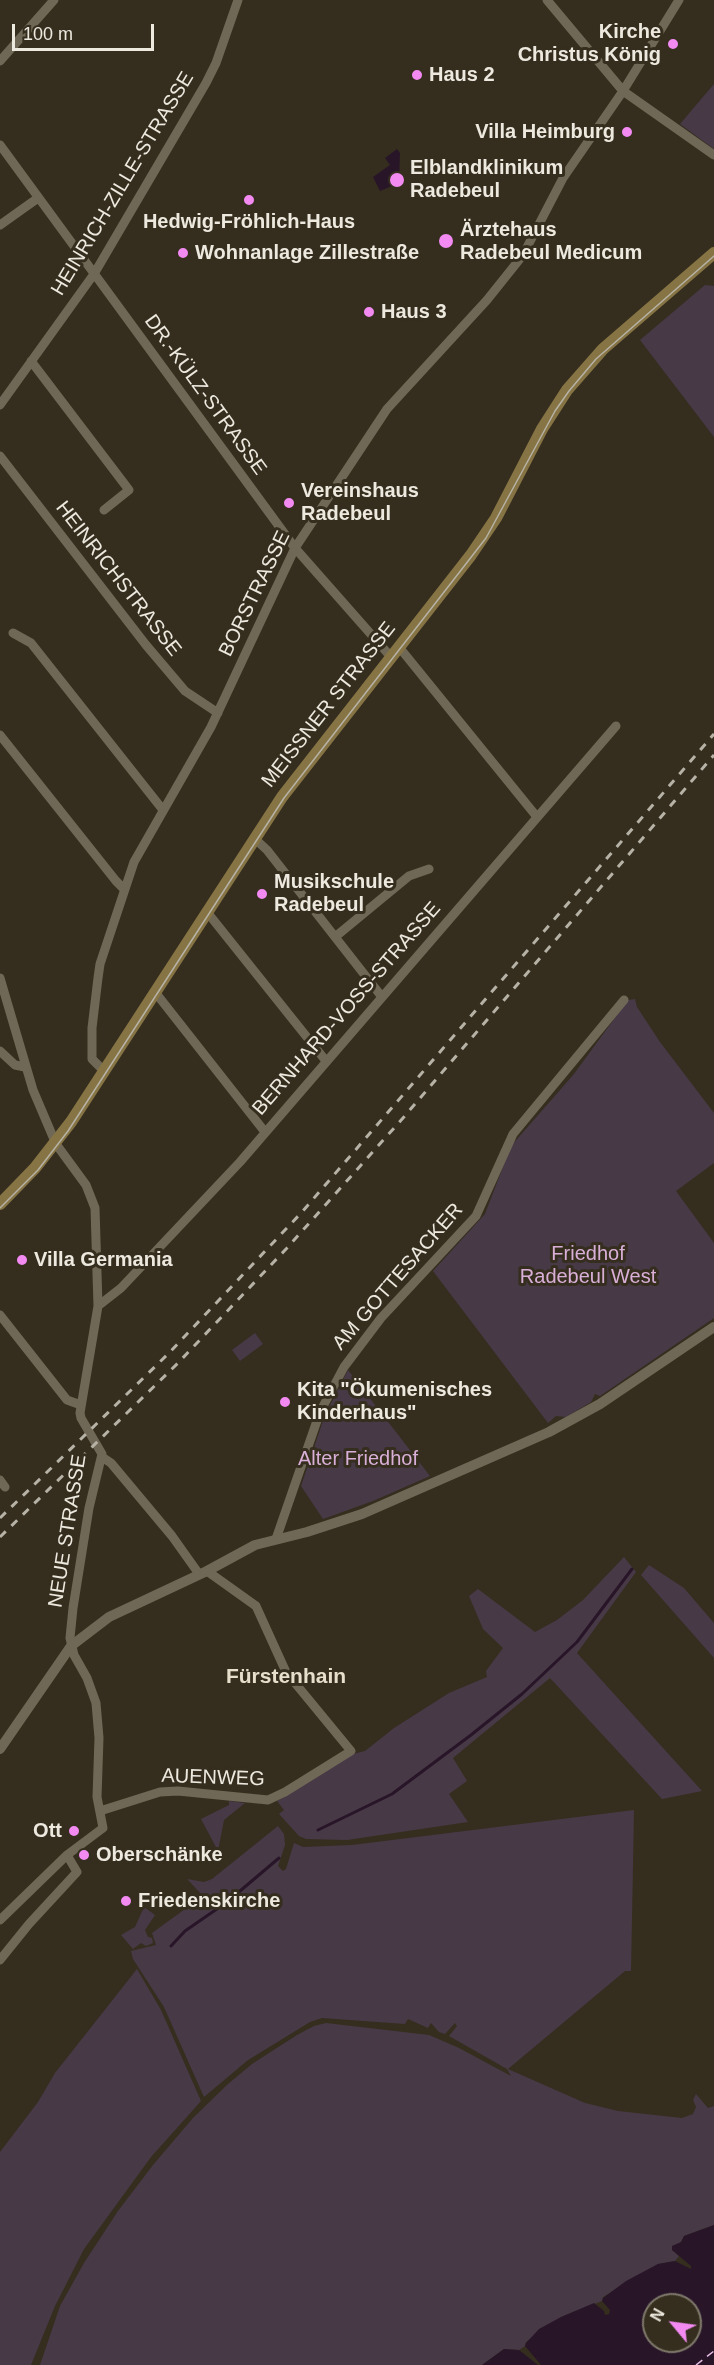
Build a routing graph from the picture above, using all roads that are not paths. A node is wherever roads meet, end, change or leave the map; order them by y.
1 (54, 0) edge
2 (238, 0) edge
3 (547, 0) edge
4 (679, 0) edge
5 (0, 61) edge
6 (622, 91) junction
7 (0, 145) edge
8 (714, 155) edge
9 (38, 198) junction
10 (0, 225) edge
11 (714, 253) edge
12 (94, 274) junction
13 (31, 361) junction
14 (0, 405) edge
15 (0, 456) edge
16 (104, 510) dead end
17 (295, 548) junction
18 (13, 633) dead end
19 (395, 652) junction
20 (218, 713) junction
21 (616, 726) dead end
22 (0, 735) edge
23 (163, 810) junction
24 (537, 817) junction
25 (254, 838) junction
26 (429, 869) dead end
27 (124, 889) junction
28 (207, 912) junction
29 (334, 937) junction
30 (0, 978) edge
31 (154, 992) junction
32 (382, 997) junction
33 (624, 1000) dead end
34 (0, 1051) edge
35 (326, 1061) junction
36 (25, 1066) junction
37 (104, 1071) junction
38 (265, 1132) junction
39 (56, 1144) junction
40 (0, 1204) edge
41 (98, 1306) junction
42 (0, 1315) edge
43 (714, 1327) edge
44 (81, 1405) junction
45 (102, 1457) junction
46 (276, 1539) junction
47 (203, 1573) junction
48 (71, 1646) junction
49 (0, 1749) edge
50 (100, 1811) junction
51 (67, 1855) junction
52 (0, 1920) edge
53 (0, 1960) edge

1 - 5 street
2 - 12 street, HEINRICH-ZILLE-STRASSE
3 - 6 street
4 - 6 street, BORSTRASSE
6 - 8 street
6 - 17 street, BORSTRASSE
7 - 9 street, DR.-KÜLZ-STRASSE
9 - 10 street
9 - 12 street, DR.-KÜLZ-STRASSE
11 - 19 main road, MEISSNER STRASSE
12 - 13 street, HEINRICH-ZILLE-STRASSE
12 - 17 street, DR.-KÜLZ-STRASSE
13 - 14 street, HEINRICH-ZILLE-STRASSE
13 - 16 street
15 - 20 street, HEINRICHSTRASSE
17 - 19 street, DR.-KÜLZ-STRASSE
17 - 20 street, BORSTRASSE
18 - 23 street
19 - 24 street, DR.-KÜLZ-STRASSE
19 - 25 main road, MEISSNER STRASSE
20 - 23 street, BORSTRASSE
21 - 24 street, BERNHARD-VOSS-STRASSE
22 - 27 street
23 - 27 street, BORSTRASSE
24 - 32 street, BERNHARD-VOSS-STRASSE
25 - 28 main road, MEISSNER STRASSE
25 - 29 street
26 - 29 street
27 - 37 street, BORSTRASSE
28 - 31 main road, MEISSNER STRASSE
28 - 35 street
29 - 32 street
30 - 36 street, NEUE STRASSE
31 - 37 main road, MEISSNER STRASSE
31 - 38 street
32 - 35 street, BERNHARD-VOSS-STRASSE
33 - 46 street, AM GOTTESACKER
34 - 36 street
35 - 38 street, BERNHARD-VOSS-STRASSE
36 - 39 street, NEUE STRASSE
37 - 39 main road, MEISSNER STRASSE
38 - 41 street, BERNHARD-VOSS-STRASSE
39 - 40 main road, MEISSNER STRASSE
39 - 41 street, NEUE STRASSE
41 - 44 street, NEUE STRASSE
42 - 44 street
43 - 46 street
44 - 45 street, NEUE STRASSE
45 - 47 street
45 - 48 street, NEUE STRASSE
46 - 47 street
47 - 48 street
47 - 50 street, AUENWEG
48 - 49 street
48 - 50 street, NEUE STRASSE
50 - 51 street, NEUE STRASSE
51 - 52 street
51 - 53 street

